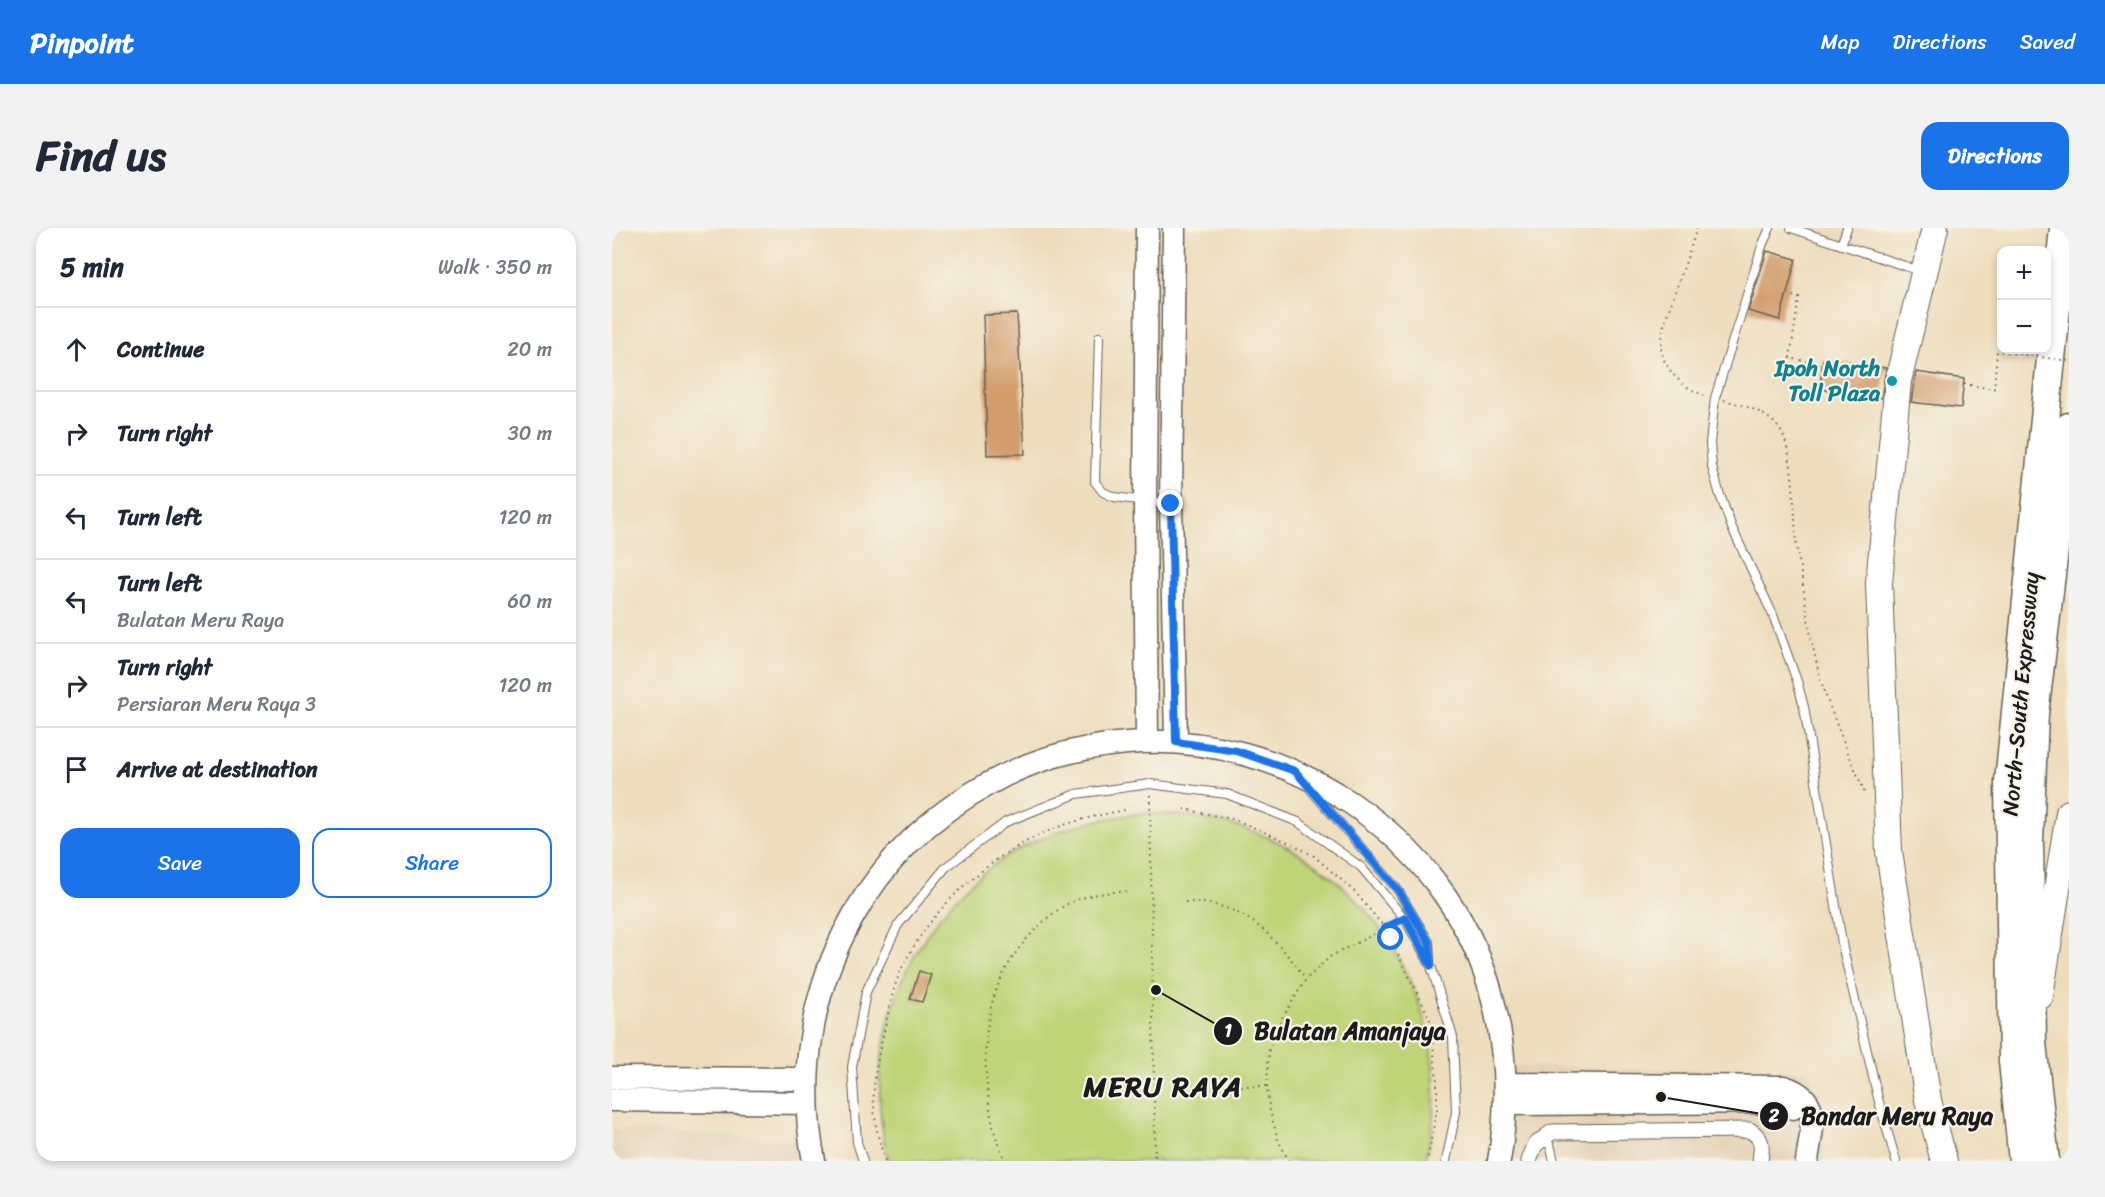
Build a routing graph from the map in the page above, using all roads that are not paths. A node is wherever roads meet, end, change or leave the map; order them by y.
1 (1148, 228) edge
2 (1174, 228) edge
3 (1770, 228) edge
4 (1791, 228) edge
5 (1847, 228) edge
6 (1935, 228) edge
7 (2064, 228) edge
8 (1841, 245) junction
9 (1924, 273) junction
10 (1099, 337) dead end
11 (2069, 427) edge
12 (1145, 502) junction
13 (1171, 504) junction
14 (1147, 741) junction
15 (1176, 742) junction
16 (1295, 771) junction
17 (2069, 813) edge
18 (1431, 966) junction
19 (2032, 1043) junction
20 (612, 1078) edge
21 (806, 1079) junction
22 (1506, 1094) junction
23 (612, 1100) edge
24 (806, 1103) junction
25 (1799, 1103) junction
26 (1541, 1139) junction
27 (814, 1161) edge
28 (863, 1161) edge
29 (1446, 1161) edge
30 (1499, 1161) edge
31 (1529, 1161) edge
32 (1554, 1161) edge
33 (1761, 1161) edge
34 (1796, 1161) edge
35 (1807, 1161) edge
36 (1896, 1161) edge
37 (1944, 1161) edge
38 (2023, 1161) edge
39 (2045, 1161) edge

1 - 12 street
2 - 13 street
3 - 36 lane
4 - 8 lane
5 - 8 lane
6 - 9 main road
7 - 38 highway, North–South Expressway
8 - 9 lane
9 - 37 main road
10 - 12 lane
11 - 19 highway, North–South Expressway
12 - 13 lane
12 - 14 street
13 - 15 street
14 - 15 street
14 - 21 street
15 - 16 street
16 - 18 lane
16 - 22 street
17 - 19 main road
18 - 28 lane
18 - 29 lane
19 - 39 highway, North–South Expressway
20 - 21 street
21 - 24 street
22 - 25 street
22 - 30 street
23 - 24 street
24 - 27 street
25 - 34 street
25 - 35 street
26 - 31 street
26 - 32 lane
26 - 33 street

